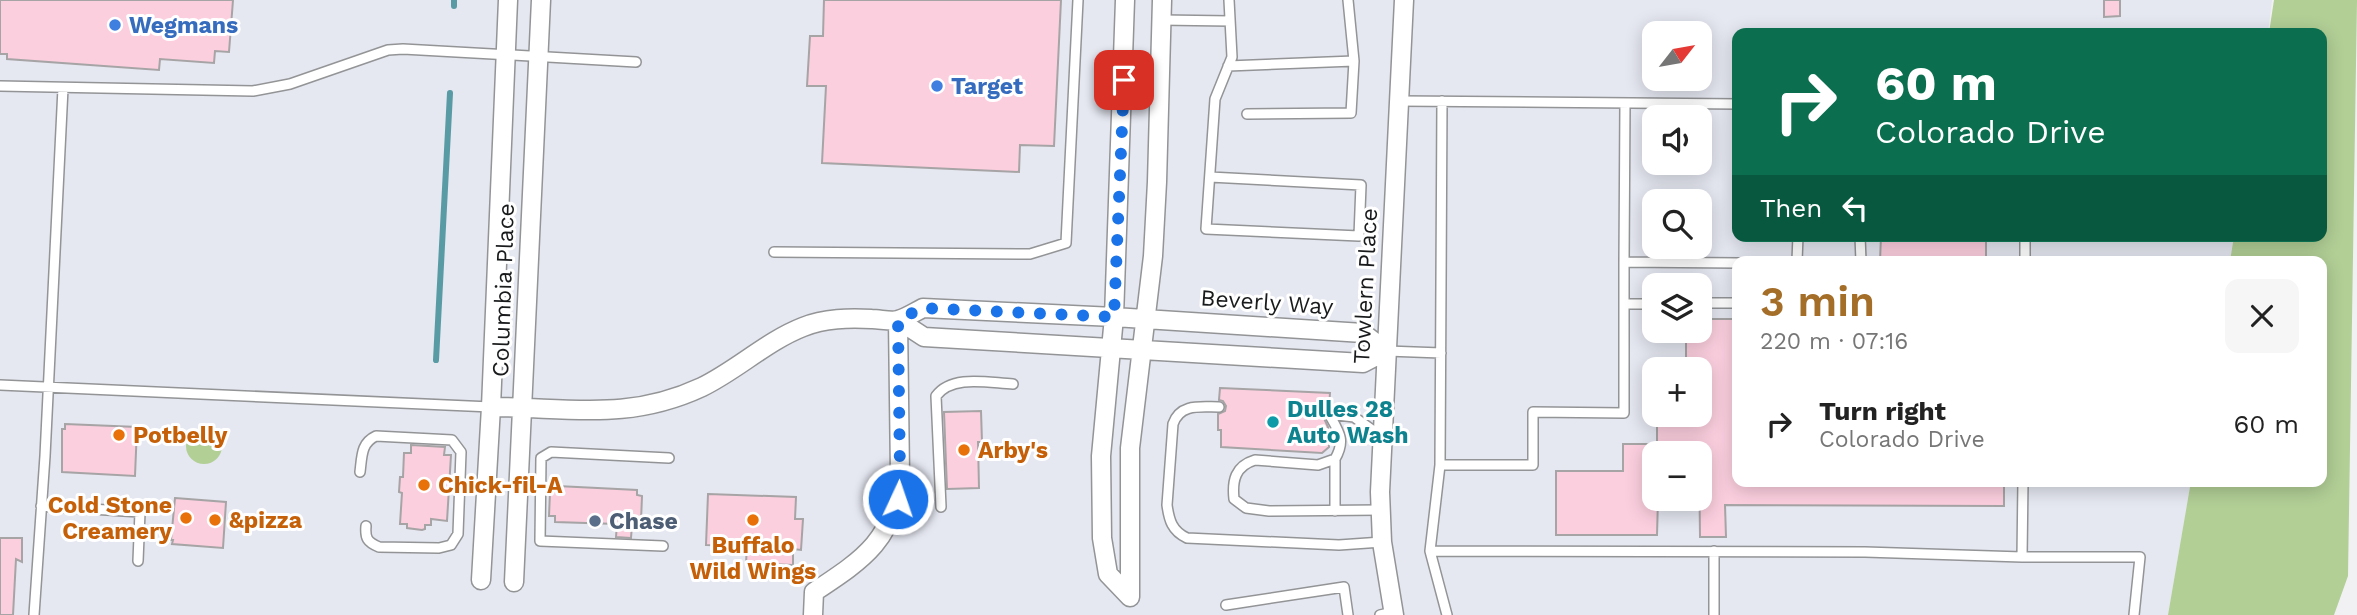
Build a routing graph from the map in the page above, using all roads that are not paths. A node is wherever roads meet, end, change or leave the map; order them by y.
1 (508, 0) edge
2 (541, 0) edge
3 (1077, 0) edge
4 (1125, 0) edge
5 (1162, 0) edge
6 (1229, 0) edge
7 (1348, 0) edge
8 (1404, 0) edge
9 (1161, 20) junction
10 (1230, 21) junction
11 (506, 54) junction
12 (537, 55) junction
13 (1354, 61) junction
14 (636, 62) dead end
15 (1228, 66) junction
16 (0, 86) edge
17 (63, 88) junction
18 (1400, 101) junction
19 (1443, 101) junction
20 (1625, 103) junction
21 (1732, 104) edge
22 (1247, 114) dead end
23 (1210, 177) junction
24 (774, 252) dead end
25 (1625, 262) junction
26 (1732, 263) edge
27 (1712, 303) edge
28 (1732, 303) edge
29 (1624, 304) junction
30 (1642, 304) edge
31 (1114, 317) junction
32 (1146, 319) junction
33 (898, 320) junction
34 (1111, 348) junction
35 (1140, 350) junction
36 (1386, 351) junction
37 (1441, 353) junction
38 (1013, 384) dead end
39 (0, 385) edge
40 (48, 388) junction
41 (491, 407) junction
42 (523, 407) junction
43 (1219, 407) dead end
44 (1382, 437) junction
45 (668, 458) dead end
46 (1335, 459) junction
47 (1440, 465) junction
48 (360, 472) dead end
49 (2023, 487) edge
50 (41, 506) junction
51 (941, 507) dead end
52 (1381, 510) junction
53 (1335, 511) junction
54 (366, 526) dead end
55 (1382, 542) junction
56 (663, 546) dead end
57 (1430, 551) junction
58 (1714, 551) junction
59 (2022, 558) junction
60 (138, 561) dead end
61 (481, 580) dead end
62 (514, 582) dead end
63 (1226, 605) dead end
64 (1389, 614) edge
65 (34, 615) edge
66 (813, 615) edge
67 (1348, 615) edge
68 (1447, 615) edge
69 (1714, 615) edge
70 (2134, 615) edge

1 - 11 street, Columbia Place
2 - 12 street, Columbia Place
3 - 24 lane
4 - 31 street
5 - 9 street
6 - 10 lane
7 - 13 lane
8 - 18 street, Towlern Place
9 - 10 lane
9 - 32 street
10 - 15 lane
11 - 12 lane
11 - 17 lane
11 - 41 street, Columbia Place
12 - 14 lane
12 - 42 street, Columbia Place
13 - 15 lane
13 - 22 lane
15 - 23 lane
16 - 17 lane
17 - 40 lane
18 - 19 lane
18 - 36 street, Towlern Place
19 - 20 lane
19 - 37 lane
20 - 21 lane
20 - 25 lane
23 - 23 lane
25 - 26 lane
25 - 29 lane
27 - 28 lane
29 - 30 lane
29 - 47 lane
31 - 32 street, Beverly Way
31 - 33 street, Beverly Way
31 - 34 street
32 - 35 street
32 - 36 street, Beverly Way
33 - 34 street
33 - 42 street
33 - 66 street
34 - 35 street
34 - 35 street
35 - 36 street
36 - 37 lane
36 - 44 street, Towlern Place
37 - 47 lane
38 - 51 lane
39 - 40 lane
40 - 41 lane
40 - 50 lane
41 - 42 street
41 - 61 street, Columbia Place
42 - 62 street, Columbia Place
43 - 55 lane
44 - 46 lane
44 - 52 street, Towlern Place
45 - 56 lane
46 - 53 lane
46 - 53 lane
47 - 57 lane
48 - 54 lane
49 - 59 lane
50 - 60 lane
50 - 65 lane
52 - 53 lane
52 - 55 street, Towlern Place
55 - 64 street, Towlern Place
57 - 58 lane
57 - 68 lane
58 - 59 lane
58 - 69 lane
59 - 70 lane
63 - 67 lane

